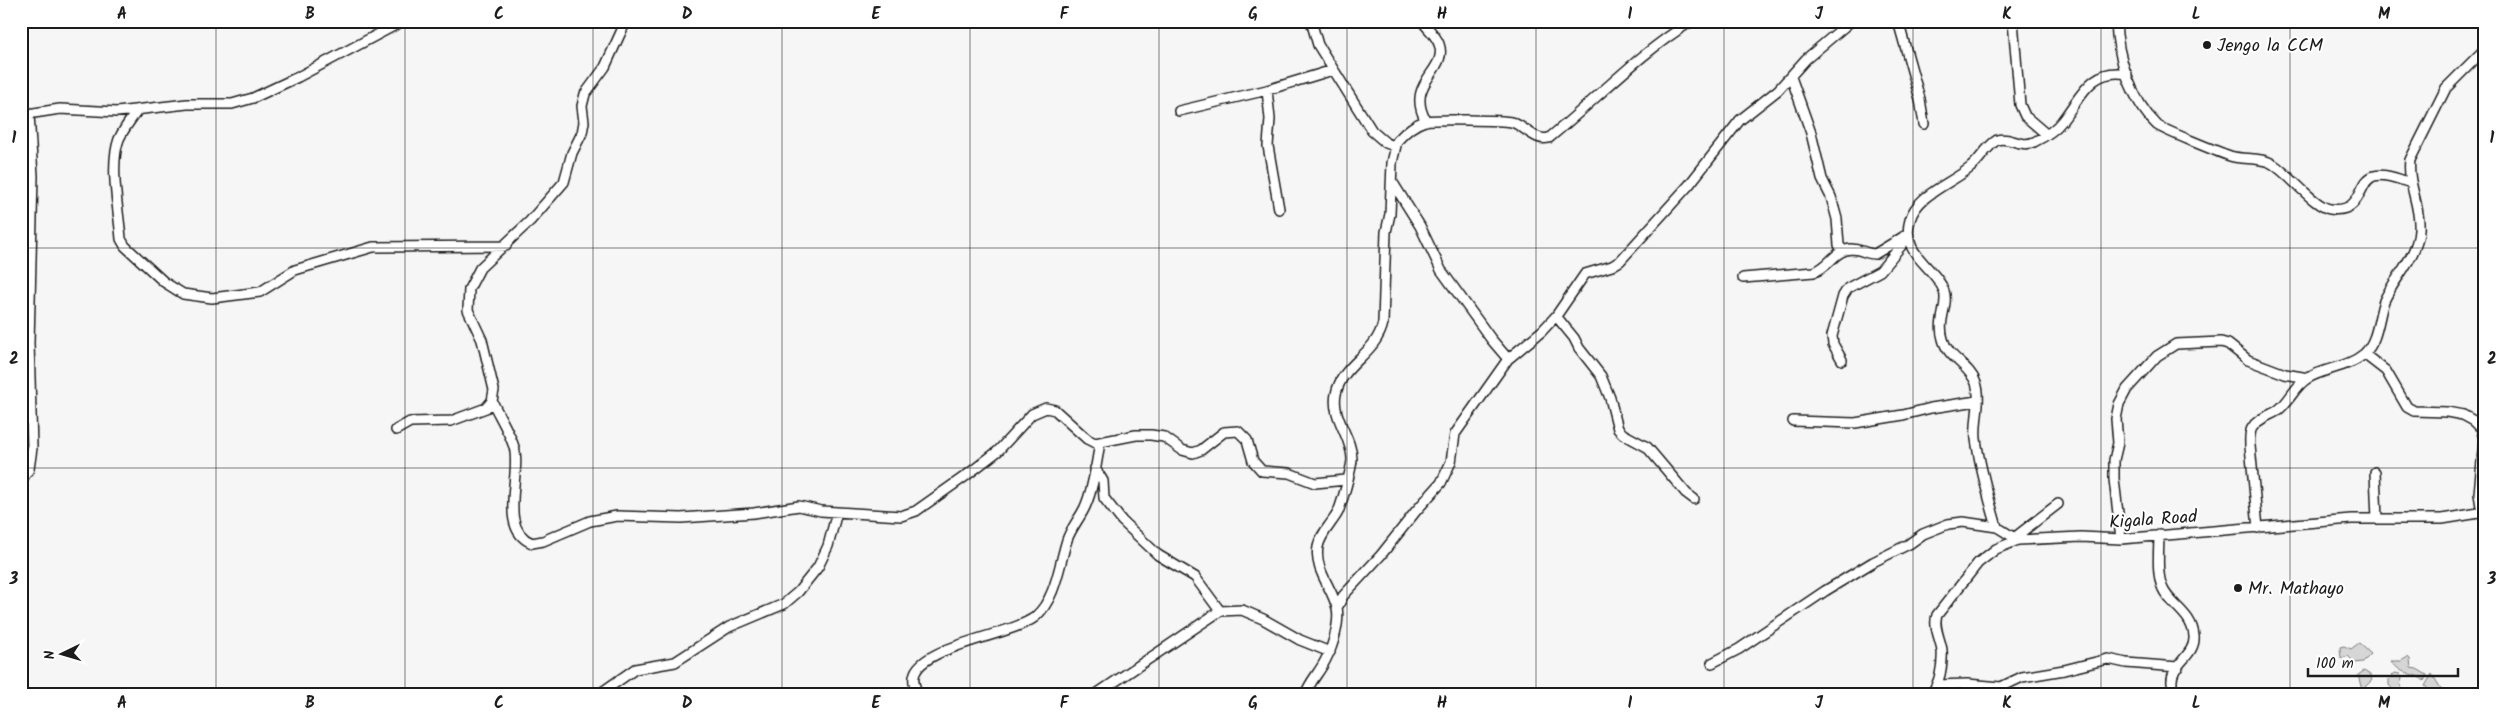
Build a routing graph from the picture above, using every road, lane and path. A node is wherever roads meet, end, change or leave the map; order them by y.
1 (403, 21) edge
2 (626, 21) edge
3 (1311, 21) edge
4 (1422, 21) edge
5 (1692, 21) edge
6 (1852, 21) edge
7 (1898, 21) edge
8 (2013, 21) edge
9 (2116, 21) edge
10 (2485, 49) edge
11 (1333, 70) junction
12 (2126, 74) junction
13 (1790, 77) junction
14 (1267, 90) junction
15 (138, 110) junction
16 (1179, 112) dead end
17 (25, 114) edge
18 (1426, 120) junction
19 (1924, 124) dead end
20 (2046, 134) junction
21 (1394, 146) junction
22 (1393, 183) junction
23 (2411, 183) junction
24 (1279, 209) dead end
25 (1906, 235) junction
26 (506, 246) junction
27 (1843, 251) junction
28 (1743, 278) dead end
29 (1556, 316) junction
30 (2364, 354) junction
31 (1508, 359) junction
32 (1842, 360) dead end
33 (2308, 378) junction
34 (492, 401) junction
35 (1977, 401) junction
36 (1793, 421) dead end
37 (2483, 425) edge
38 (396, 430) dead end
39 (1100, 443) junction
40 (1095, 468) junction
41 (2375, 472) dead end
42 (1346, 480) junction
43 (21, 481) edge
44 (1694, 500) dead end
45 (2058, 504) dead end
46 (837, 512) junction
47 (2483, 512) edge
48 (2377, 519) junction
49 (1998, 527) junction
50 (2258, 528) junction
51 (2159, 535) junction
52 (2016, 539) junction
53 (2121, 540) junction
54 (1337, 608) junction
55 (1220, 611) junction
56 (1330, 652) junction
57 (1712, 663) dead end
58 (2178, 667) junction
59 (2172, 683) dead end
60 (1937, 685) junction
61 (598, 695) edge
62 (918, 695) edge
63 (1095, 695) edge
64 (1305, 695) edge
65 (1930, 695) edge

1 - 15 street
2 - 26 street
3 - 11 street
4 - 18 street
5 - 18 street
6 - 13 street
7 - 19 street
8 - 20 street
9 - 12 street
10 - 23 street
11 - 14 street
11 - 21 street
12 - 20 street
12 - 23 street
13 - 27 street
13 - 29 street
14 - 16 street
14 - 24 street
15 - 17 street
15 - 26 street
17 - 43 street
18 - 21 street
20 - 25 street
21 - 22 street
22 - 31 street
22 - 42 street
23 - 30 street
25 - 27 street
25 - 32 street
25 - 35 street
26 - 34 street
27 - 28 street
29 - 31 street
29 - 44 street
30 - 33 street
30 - 37 street
31 - 54 street
33 - 50 street
33 - 53 street
34 - 38 street
34 - 46 street
35 - 36 street
35 - 49 street
37 - 47 street
39 - 40 street
39 - 42 street
39 - 46 street
40 - 55 street
40 - 62 street
41 - 48 street
42 - 54 street
45 - 52 street
46 - 61 street
47 - 48 street, Kigala Road
48 - 50 street, Kigala Road
49 - 52 street
49 - 57 street
50 - 51 street, Kigala Road
51 - 53 street, Kigala Road
51 - 58 street
52 - 53 street, Kigala Road
52 - 60 street, Kigala Road
54 - 56 street
55 - 56 street
55 - 63 street
56 - 64 street
58 - 59 street
58 - 60 street
60 - 65 street, Kigala Road

